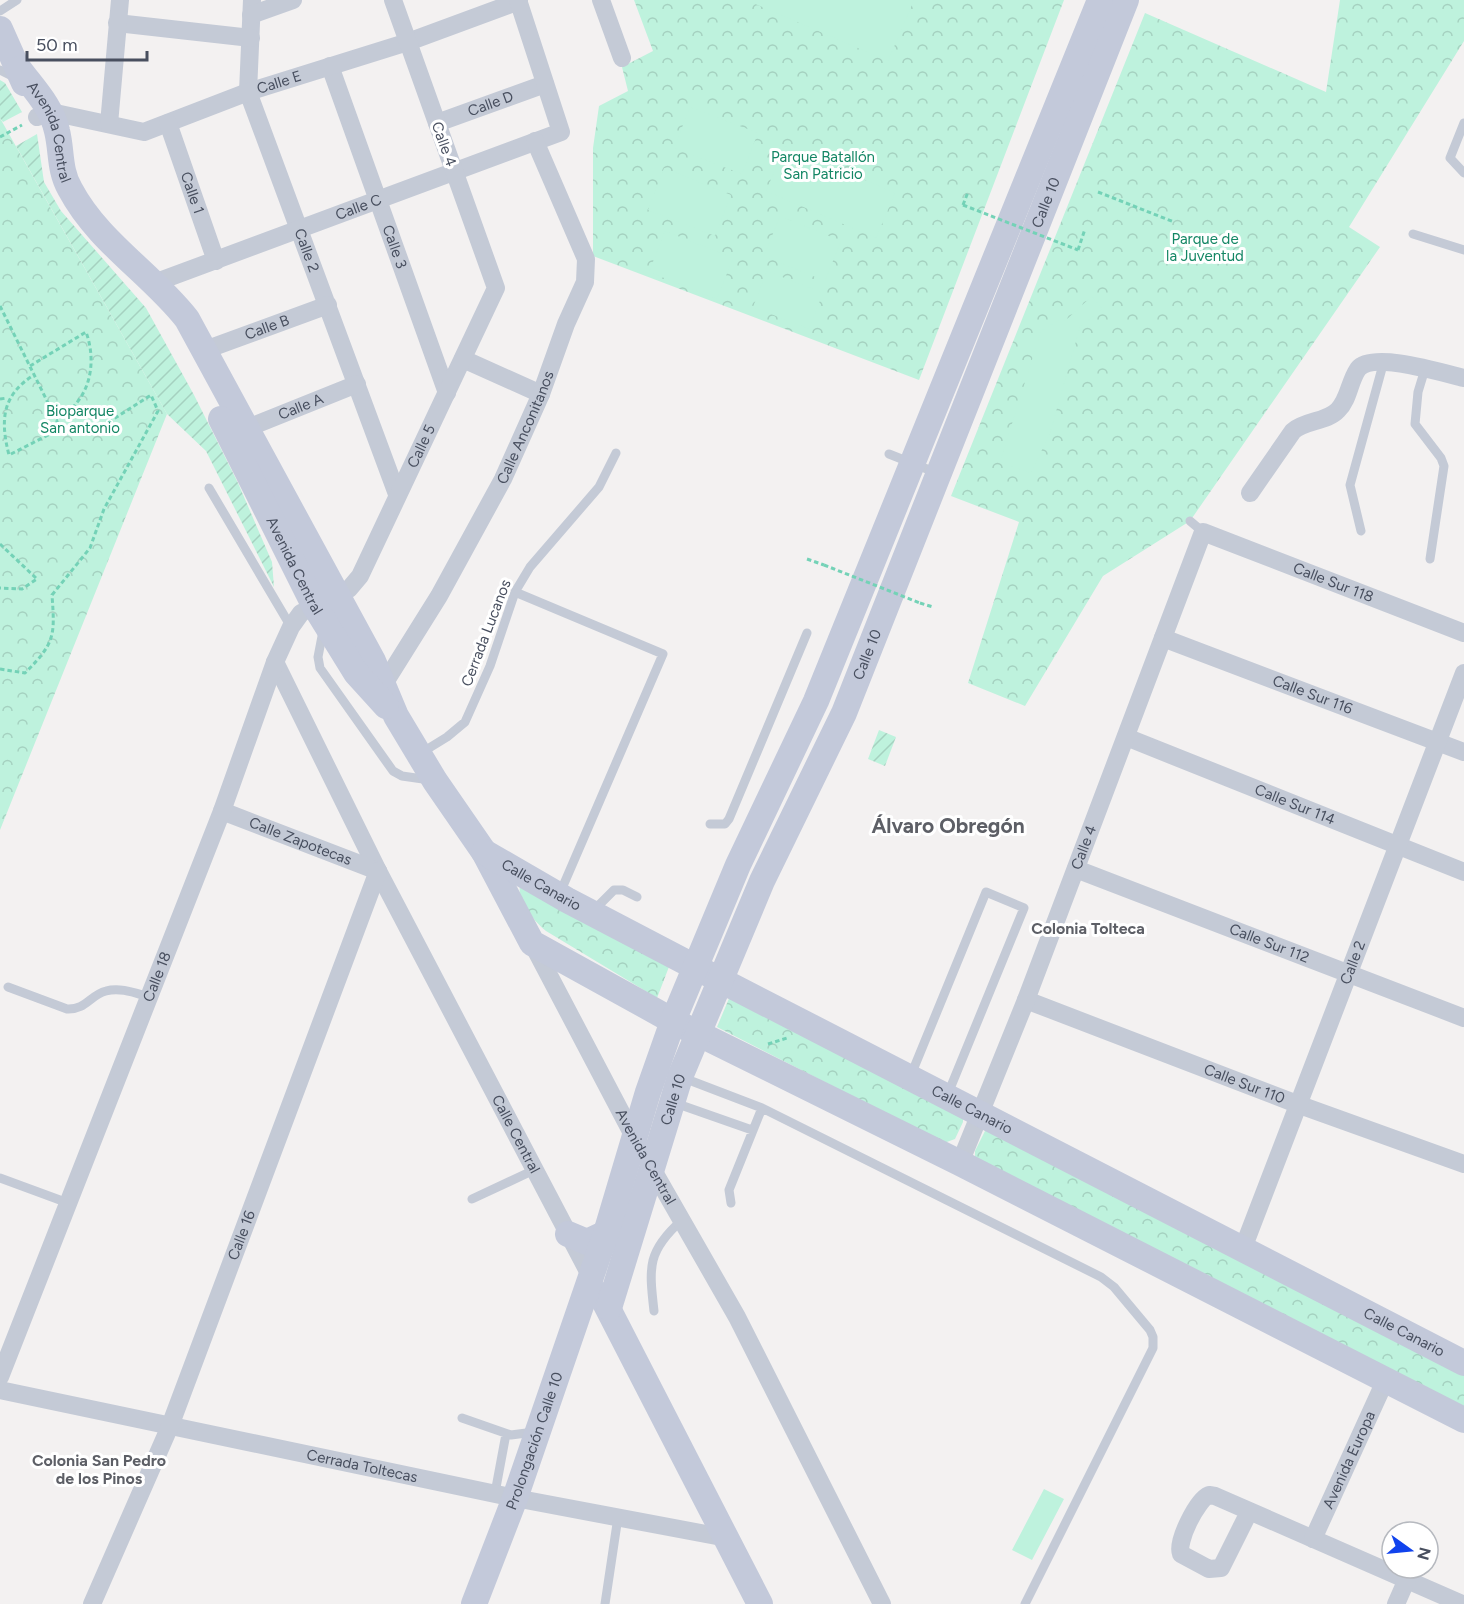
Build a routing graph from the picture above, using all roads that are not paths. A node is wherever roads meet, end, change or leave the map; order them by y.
1 (17, 0) edge
2 (120, 0) edge
3 (293, 0) edge
4 (393, 0) edge
5 (601, 0) edge
6 (1100, 0) edge
7 (1126, 0) edge
8 (518, 1) edge
9 (252, 7) edge
10 (0, 11) edge
11 (117, 23) junction
12 (0, 29) edge
13 (251, 38) junction
14 (408, 42) junction
15 (622, 58) dead end
16 (330, 66) junction
17 (17, 75) edge
18 (545, 84) junction
19 (248, 92) junction
20 (44, 114) junction
21 (168, 123) junction
22 (437, 123) junction
23 (1464, 123) edge
24 (109, 124) junction
25 (535, 141) junction
26 (454, 171) junction
27 (1464, 173) edge
28 (378, 200) junction
29 (300, 229) junction
30 (1413, 234) dead end
31 (1464, 250) edge
32 (216, 261) junction
33 (154, 284) junction
34 (496, 288) joint
35 (328, 305) junction
36 (205, 350) junction
37 (462, 359) junction
38 (1384, 361) junction
39 (1425, 369) junction
40 (1464, 378) edge
41 (357, 384) junction
42 (447, 393) junction
43 (541, 394) junction
44 (245, 429) junction
45 (616, 453) dead end
46 (889, 454) dead end
47 (914, 465) junction
48 (940, 474) junction
49 (209, 489) dead end
50 (1250, 492) dead end
51 (397, 494) junction
52 (1197, 526) joint
53 (1361, 531) dead end
54 (1430, 559) dead end
55 (515, 592) junction
56 (325, 607) junction
57 (291, 627) junction
58 (807, 633) dead end
59 (1464, 633) edge
60 (1163, 638) junction
61 (275, 662) junction
62 (1464, 673) edge
63 (378, 689) junction
64 (1126, 737) junction
65 (1436, 741) junction
66 (1464, 752) edge
67 (419, 754) junction
68 (435, 781) junction
69 (222, 811) junction
70 (710, 824) dead end
71 (1396, 846) junction
72 (484, 852) junction
73 (1076, 869) junction
74 (378, 871) junction
75 (1464, 872) edge
76 (559, 895) junction
77 (637, 897) dead end
78 (591, 913) junction
79 (532, 943) junction
80 (695, 967) junction
81 (1348, 973) junction
82 (720, 979) junction
83 (8, 987) dead end
84 (149, 997) junction
85 (1026, 1000) junction
86 (1464, 1018) edge
87 (673, 1021) junction
88 (698, 1034) junction
89 (668, 1072) junction
90 (910, 1077) junction
91 (947, 1096) junction
92 (659, 1097) junction
93 (1297, 1104) junction
94 (762, 1108) junction
95 (981, 1114) junction
96 (752, 1130) junction
97 (634, 1137) junction
98 (960, 1162) junction
99 (1464, 1164) edge
100 (652, 1166) junction
101 (534, 1170) junction
102 (0, 1178) edge
103 (472, 1199) dead end
104 (68, 1203) junction
105 (731, 1203) dead end
106 (682, 1220) junction
107 (606, 1233) junction
108 (568, 1234) junction
109 (1242, 1251) junction
110 (591, 1277) junction
111 (609, 1308) junction
112 (654, 1311) dead end
113 (1464, 1363) edge
114 (0, 1377) edge
115 (1385, 1381) junction
116 (0, 1390) edge
117 (462, 1418) dead end
118 (1464, 1420) edge
119 (170, 1426) junction
120 (538, 1431) junction
121 (506, 1434) junction
122 (505, 1496) junction
123 (1249, 1512) dead end
124 (618, 1517) junction
125 (727, 1538) junction
126 (1313, 1539) junction
127 (1380, 1568) edge
128 (1407, 1580) edge
129 (1409, 1580) edge
130 (94, 1602) edge
131 (474, 1604) edge
132 (605, 1604) edge
133 (760, 1604) edge
134 (882, 1604) edge
135 (1025, 1604) edge
136 (1396, 1604) edge
137 (1462, 1604) edge

1 - 10 lane
2 - 11 street
3 - 9 street
4 - 14 street, Calle 4
5 - 15 street
6 - 47 street, Calle 10
7 - 48 street, Calle 10
8 - 14 street, Calle E
8 - 18 street
9 - 13 street, Calle 2
11 - 13 street
11 - 24 street
12 - 17 street
13 - 19 street, Calle 2
14 - 16 street, Calle E
14 - 22 street, Calle 4
16 - 19 street, Calle E
16 - 28 street, Calle 3
17 - 20 street, Avenida Central
18 - 22 street, Calle D
18 - 25 street, Calle C
19 - 21 street, Calle E
19 - 29 street, Calle 2
20 - 24 street, Calle E
20 - 33 street, Avenida Central
20 - 56 street, Avenida Central
21 - 24 street, Calle E
21 - 32 street, Calle 1
22 - 26 street, Calle 4
23 - 27 lane
25 - 26 street, Calle C
25 - 43 street, Calle Anconitanos
26 - 28 street, Calle C
26 - 34 street, Calle 4
28 - 29 street, Calle C
28 - 42 street, Calle 3
29 - 32 street, Calle C
29 - 35 street, Calle 2
30 - 31 lane
32 - 33 street, Calle C
33 - 36 street, Avenida Central
34 - 37 street, Calle 5
35 - 36 street, Calle B
35 - 41 street, Calle 2
36 - 44 street, Avenida Central
37 - 42 street, Calle 5
37 - 43 street
38 - 39 street
38 - 50 street
38 - 53 lane
39 - 40 street
39 - 54 lane
41 - 44 street, Calle A
41 - 51 street, Calle 2
42 - 51 street, Calle 5
43 - 63 street, Calle Anconitanos
44 - 56 street, Avenida Central
45 - 55 lane, Cerrada Lucanos
46 - 47 lane
47 - 48 lane
47 - 80 street, Calle 10
48 - 82 street, Calle 10
49 - 57 lane
51 - 56 street, Calle 5
52 - 59 street, Calle Sur 118
52 - 60 street, Calle 4
55 - 67 lane, Cerrada Lucanos
55 - 76 lane
56 - 57 street, Calle 18
56 - 63 street, Avenida Central
56 - 68 lane
57 - 61 street, Calle 18
58 - 70 lane
60 - 64 street, Calle 4
60 - 65 street, Calle Sur 116
61 - 69 street, Calle 18
61 - 74 street, Calle Central
62 - 65 street, Calle 2
63 - 67 street, Avenida Central
64 - 71 street, Calle Sur 114
64 - 73 street, Calle 4
65 - 66 street, Calle Sur 116
65 - 71 street, Calle 2
67 - 68 street, Avenida Central
68 - 72 street, Avenida Central
69 - 74 street, Calle Zapotecas
69 - 84 street, Calle 18
71 - 75 street, Calle Sur 114
71 - 81 street, Calle 2
72 - 76 street, Calle Canario
72 - 79 street, Avenida Central
73 - 81 street, Calle Sur 112
73 - 85 street, Calle 4
74 - 101 street, Calle Central
74 - 119 street, Calle 16
76 - 78 street, Calle Canario
77 - 78 lane
78 - 80 street, Calle Canario
79 - 87 street
79 - 97 street, Avenida Central
80 - 82 street, Calle Canario
80 - 87 street, Calle 10
81 - 86 street, Calle Sur 112
81 - 93 street, Calle 2
82 - 88 street, Calle 10
82 - 90 street, Calle Canario
83 - 84 lane
84 - 104 street, Calle 18
85 - 93 street, Calle Sur 110
85 - 95 street, Calle 4
87 - 88 street
87 - 89 street, Calle 10
88 - 89 street, Calle 10
88 - 98 street
89 - 92 street, Calle 10
89 - 94 lane
90 - 91 street, Calle Canario
90 - 91 lane
91 - 95 street, Calle Canario
92 - 96 lane
92 - 97 street, Calle 10
92 - 100 street, Calle 10
93 - 99 street, Calle Sur 110
93 - 109 street, Calle 2
94 - 96 lane
94 - 135 lane
95 - 98 street, Calle 4
95 - 109 street, Calle Canario
96 - 105 lane
97 - 100 street, Avenida Central
97 - 107 street, Calle 10
98 - 115 street
100 - 106 street, Avenida Central
100 - 111 street, Calle 10
101 - 103 lane
101 - 108 street, Calle Central
102 - 104 lane
104 - 114 street, Calle 18
106 - 112 lane
106 - 134 street, Avenida Central
107 - 108 street
107 - 110 street, Calle 10
108 - 110 street, Calle Central
109 - 113 street, Calle Canario
110 - 111 street, Calle Central
110 - 120 street, Prolongación Calle 10
111 - 125 street, Calle Central
115 - 118 street
115 - 126 street, Avenida Europa
116 - 119 street, Cerrada Toltecas
117 - 121 lane
119 - 122 street, Cerrada Toltecas
119 - 130 street, Calle 16
120 - 121 lane
120 - 122 street, Prolongación Calle 10
121 - 122 lane
122 - 124 street, Cerrada Toltecas
122 - 131 street, Prolongación Calle 10
123 - 126 street
124 - 125 street, Cerrada Toltecas
124 - 132 lane
125 - 133 street, Calle Central
126 - 127 street
128 - 136 street
129 - 137 street

